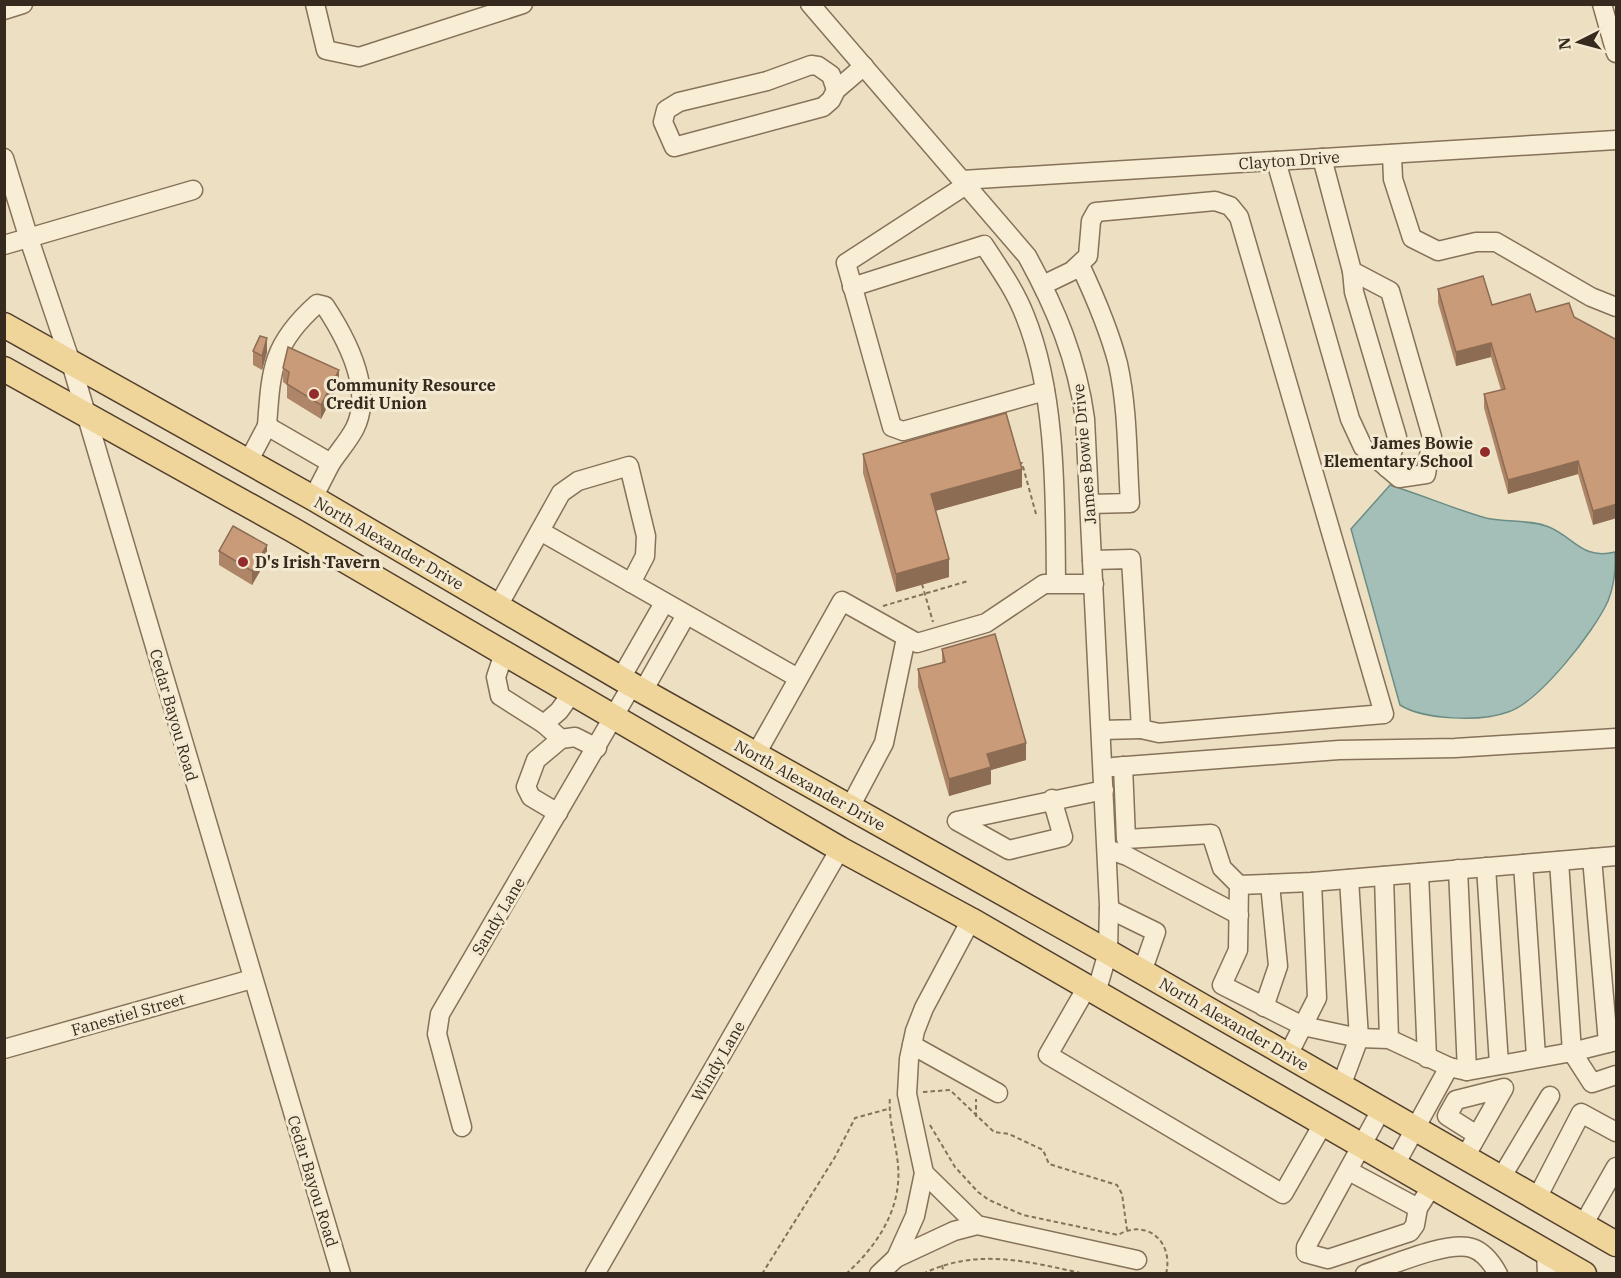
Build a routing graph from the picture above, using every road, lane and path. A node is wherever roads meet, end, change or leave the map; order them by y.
1 (23, 4) edge
2 (315, 4) edge
3 (522, 4) edge
4 (810, 4) edge
5 (1602, 4) edge
6 (4, 10) edge
7 (1617, 53) edge
8 (864, 66) junction
9 (836, 90) junction
10 (1617, 140) edge
11 (1392, 154) junction
12 (4, 158) edge
13 (1322, 158) junction
14 (1276, 161) junction
15 (964, 183) junction
16 (193, 190) dead end
17 (29, 239) junction
18 (4, 245) edge
19 (1080, 265) junction
20 (1352, 271) junction
21 (1043, 285) junction
22 (852, 287) junction
23 (1617, 308) edge
24 (4, 325) edge
25 (1068, 343) junction
26 (1038, 354) junction
27 (71, 363) junction
28 (4, 369) edge
29 (1045, 391) junction
30 (86, 415) junction
31 (267, 426) junction
32 (248, 462) junction
33 (331, 463) junction
34 (1016, 465) edge
35 (1387, 468) junction
36 (313, 498) junction
37 (1090, 504) junction
38 (1036, 514) dead end
39 (294, 530) junction
40 (540, 531) junction
41 (1092, 560) junction
42 (968, 581) dead end
43 (631, 583) junction
44 (922, 584) dead end
45 (1056, 584) junction
46 (1094, 584) junction
47 (925, 594) junction
48 (664, 603) junction
49 (498, 606) junction
50 (874, 608) dead end
51 (686, 615) junction
52 (935, 628) dead end
53 (644, 636) junction
54 (906, 638) junction
55 (665, 649) junction
56 (504, 653) junction
57 (798, 678) junction
58 (632, 685) junction
59 (572, 693) junction
60 (615, 718) junction
61 (544, 724) junction
62 (1141, 729) junction
63 (1101, 730) junction
64 (1617, 738) edge
65 (561, 739) junction
66 (597, 748) junction
67 (756, 754) junction
68 (1123, 766) junction
69 (1102, 768) junction
70 (738, 789) junction
71 (1104, 790) junction
72 (1052, 799) junction
73 (850, 807) junction
74 (558, 813) junction
75 (1127, 847) junction
76 (840, 849) junction
77 (1107, 849) junction
78 (1617, 856) edge
79 (1592, 858) junction
80 (1559, 861) junction
81 (1523, 864) junction
82 (1486, 867) junction
83 (1458, 869) junction
84 (1419, 873) junction
85 (1384, 876) junction
86 (1349, 879) junction
87 (1312, 882) junction
88 (1270, 884) junction
89 (1239, 885) junction
90 (1109, 909) junction
91 (1239, 915) junction
92 (971, 920) junction
93 (1108, 952) junction
94 (1142, 972) junction
95 (252, 979) junction
96 (1222, 984) junction
97 (1092, 990) junction
98 (1264, 1007) junction
99 (1209, 1010) junction
100 (1303, 1026) junction
101 (1359, 1038) junction
102 (1389, 1039) junction
103 (1612, 1042) edge
104 (912, 1045) junction
105 (4, 1049) edge
106 (1572, 1052) junction
107 (1287, 1055) junction
108 (1536, 1056) junction
109 (1427, 1058) junction
110 (1499, 1064) junction
111 (1458, 1069) junction
112 (1617, 1075) edge
113 (1341, 1086) junction
114 (917, 1092) dead end
115 (998, 1093) dead end
116 (1550, 1096) dead end
117 (889, 1109) dead end
118 (1381, 1110) junction
119 (926, 1123) dead end
120 (1323, 1124) junction
121 (462, 1127) dead end
122 (1414, 1127) junction
123 (1617, 1132) edge
124 (1477, 1135) dead end
125 (1362, 1146) junction
126 (1465, 1157) junction
127 (1395, 1165) junction
128 (1617, 1167) edge
129 (1349, 1171) junction
130 (924, 1173) junction
131 (1501, 1178) junction
132 (1432, 1186) junction
133 (1537, 1198) junction
134 (1418, 1208) junction
135 (1493, 1221) junction
136 (977, 1225) junction
137 (1583, 1225) junction
138 (1127, 1230) junction
139 (1616, 1244) edge
140 (1474, 1249) junction
141 (896, 1258) junction
142 (1137, 1260) dead end
143 (1546, 1263) edge
144 (942, 1266) junction
145 (341, 1274) edge
146 (595, 1274) edge
147 (762, 1274) edge
148 (879, 1274) edge
149 (922, 1274) edge
150 (944, 1274) edge
151 (1085, 1274) edge
152 (1166, 1274) edge
153 (1365, 1274) edge
154 (1498, 1274) edge
155 (1584, 1274) edge

1 - 6 street
2 - 3 street
4 - 8 street, James Bowie Drive
5 - 7 street
8 - 9 street
8 - 15 street, James Bowie Drive
9 - 9 street
10 - 11 street, Clayton Drive
11 - 13 street, Clayton Drive
11 - 23 street
12 - 17 street, Cedar Bayou Road
13 - 14 street, Clayton Drive
13 - 20 street
14 - 15 street, Clayton Drive
14 - 35 street
15 - 21 street, James Bowie Drive
15 - 22 street
16 - 17 street
17 - 18 street
17 - 27 street, Cedar Bayou Road
19 - 21 street
19 - 37 street
19 - 62 street
20 - 35 street
20 - 35 street
21 - 25 street, James Bowie Drive
22 - 26 street
22 - 29 street
24 - 27 main road, North Alexander Drive
25 - 26 street
25 - 37 street, James Bowie Drive
26 - 29 street
27 - 30 street, Cedar Bayou Road
27 - 32 main road, North Alexander Drive
28 - 30 main road
29 - 45 street
30 - 39 main road
30 - 95 street, Cedar Bayou Road
31 - 32 street
31 - 33 street
31 - 33 street
32 - 36 main road, North Alexander Drive
33 - 36 street
34 - 38 path
36 - 39 main road
36 - 49 main road, North Alexander Drive
37 - 41 street, James Bowie Drive
39 - 56 main road
40 - 43 street
40 - 43 street
40 - 49 street
41 - 46 street, James Bowie Drive
41 - 62 street
42 - 47 path
43 - 48 street
44 - 47 path
45 - 46 street
45 - 54 street
46 - 63 street, James Bowie Drive
47 - 50 path
47 - 52 path
48 - 51 street
48 - 53 street
49 - 58 main road, North Alexander Drive
51 - 55 street
51 - 57 street
53 - 55 street
53 - 58 street
54 - 57 street
54 - 73 street
55 - 58 street
56 - 59 main road
56 - 61 street
57 - 67 street
58 - 60 street, Sandy Lane
58 - 67 main road, North Alexander Drive
59 - 60 main road
59 - 61 street
60 - 66 street, Sandy Lane
60 - 70 main road
61 - 65 street
62 - 63 street
63 - 69 street, James Bowie Drive
64 - 68 street
65 - 66 street
65 - 74 street
66 - 74 street, Sandy Lane
67 - 70 main road
67 - 73 main road, North Alexander Drive
68 - 69 street
68 - 75 street
69 - 71 street, James Bowie Drive
70 - 76 main road
71 - 72 street
71 - 77 street, James Bowie Drive
72 - 72 street
73 - 93 main road, North Alexander Drive
74 - 121 street, Sandy Lane
75 - 77 street
75 - 89 street
75 - 91 street
76 - 92 main road
76 - 146 street, Windy Lane
77 - 90 street, James Bowie Drive
78 - 79 street
79 - 80 street
79 - 103 street
80 - 81 street
80 - 106 street
81 - 82 street
81 - 108 street
82 - 83 street
82 - 110 street
83 - 84 street
83 - 111 street
84 - 85 street
84 - 109 street
85 - 86 street
85 - 102 street
86 - 87 street
86 - 101 street
87 - 88 street
87 - 100 street
88 - 89 street
88 - 98 street
89 - 91 street
90 - 93 street, James Bowie Drive
90 - 94 street
91 - 96 street
92 - 97 main road
92 - 104 street
93 - 94 main road, North Alexander Drive
93 - 97 street, James Bowie Drive
94 - 99 main road, North Alexander Drive
95 - 105 street, Fanestiel Street
95 - 145 street, Cedar Bayou Road
96 - 98 street
96 - 99 street
97 - 120 main road
97 - 120 street, James Bowie Drive
98 - 100 street
99 - 107 main road, North Alexander Drive
100 - 101 street
100 - 107 street
101 - 102 street
101 - 113 street
102 - 109 street
103 - 106 street
104 - 115 street
104 - 130 street
106 - 108 street
106 - 112 street
107 - 113 main road, North Alexander Drive
108 - 110 street
109 - 111 street
110 - 111 street
111 - 122 street
113 - 118 main road, North Alexander Drive
114 - 138 path
116 - 131 street
117 - 147 path
118 - 122 main road, North Alexander Drive
118 - 125 street
119 - 138 path
120 - 125 main road
122 - 126 main road, North Alexander Drive
122 - 127 street
123 - 133 street
124 - 126 street
125 - 127 main road
125 - 129 street
126 - 131 main road, North Alexander Drive
127 - 132 main road
128 - 137 street
129 - 134 street
129 - 134 street
130 - 136 street
130 - 141 street
131 - 133 main road, North Alexander Drive
132 - 134 street
132 - 135 main road
133 - 137 main road, North Alexander Drive
135 - 140 street
135 - 143 main road
136 - 141 street
136 - 142 street
137 - 139 main road, North Alexander Drive
138 - 152 path
140 - 153 street
140 - 154 street
141 - 148 street
143 - 155 main road
144 - 149 path
144 - 150 path
144 - 151 path

